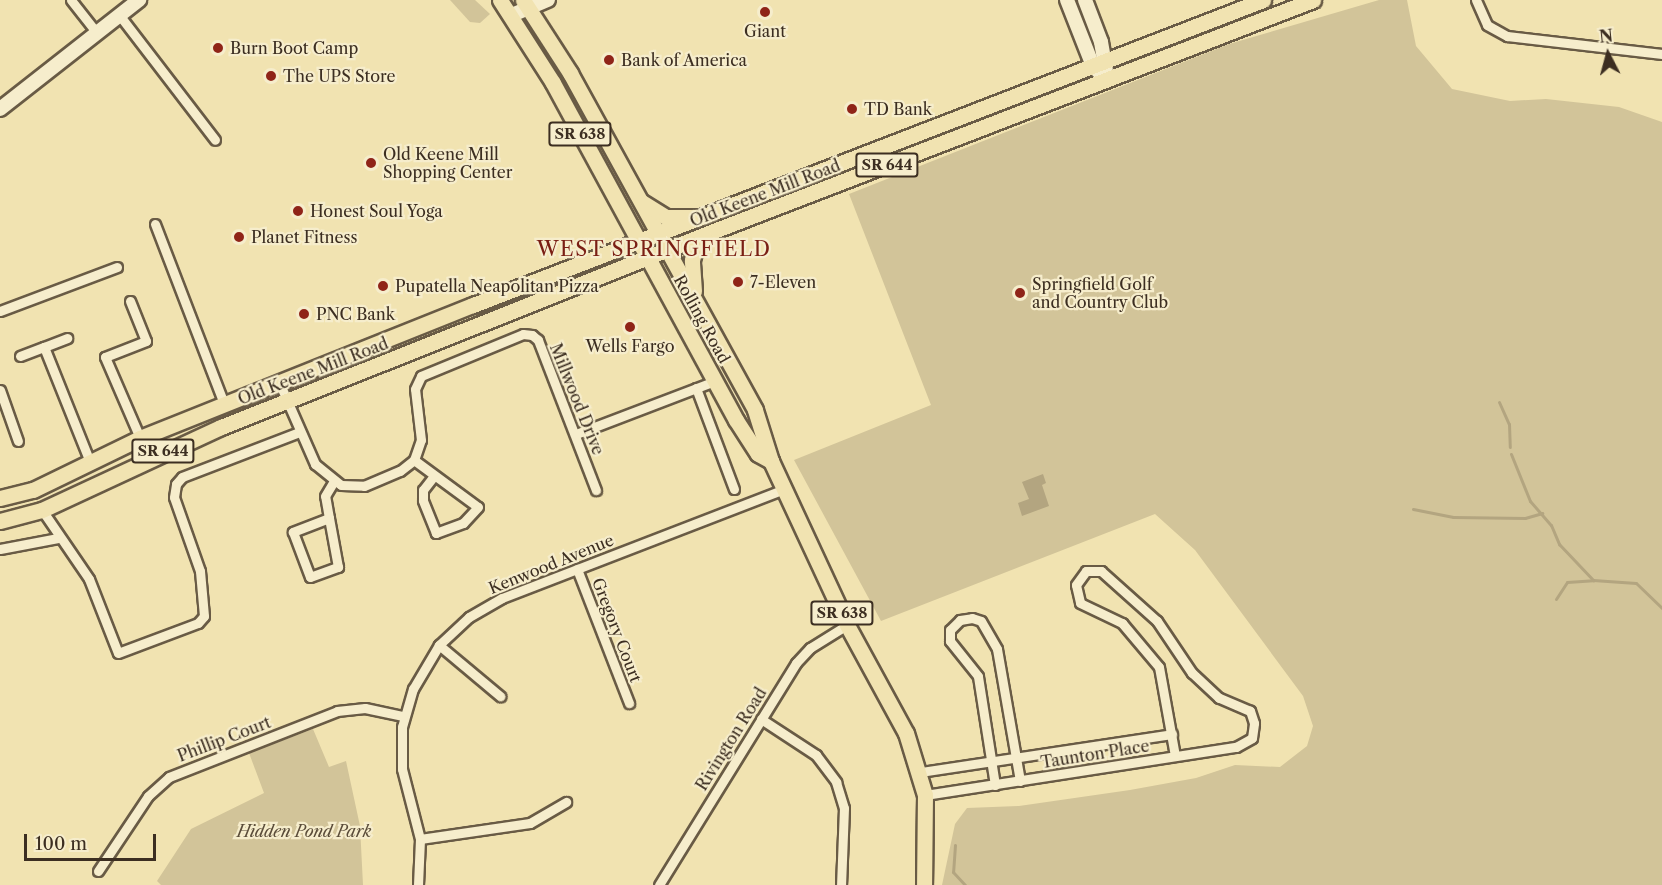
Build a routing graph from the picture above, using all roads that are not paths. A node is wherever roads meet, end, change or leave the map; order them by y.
1 (70, 0) edge
2 (139, 0) edge
3 (500, 0) edge
4 (548, 0) edge
5 (1067, 0) edge
6 (1085, 0) edge
7 (1263, 0) edge
8 (1313, 0) edge
9 (1476, 0) edge
10 (526, 4) edge
11 (512, 15) junction
12 (120, 16) junction
13 (97, 33) junction
14 (1662, 54) edge
15 (1100, 63) junction
16 (1106, 79) junction
17 (0, 109) edge
18 (215, 140) dead end
19 (637, 198) junction
20 (717, 214) junction
21 (155, 225) dead end
22 (716, 230) junction
23 (658, 235) junction
24 (640, 243) junction
25 (668, 250) junction
26 (648, 259) junction
27 (117, 267) dead end
28 (130, 301) dead end
29 (696, 303) junction
30 (0, 311) edge
31 (67, 338) dead end
32 (44, 347) junction
33 (20, 356) dead end
34 (715, 381) junction
35 (279, 382) junction
36 (696, 388) junction
37 (0, 390) edge
38 (287, 400) junction
39 (224, 404) junction
40 (299, 432) junction
41 (576, 434) junction
42 (140, 438) junction
43 (18, 441) dead end
44 (414, 460) junction
45 (771, 461) junction
46 (90, 462) junction
47 (434, 476) junction
48 (334, 481) junction
49 (734, 489) dead end
50 (784, 489) junction
51 (596, 490) dead end
52 (0, 498) edge
53 (42, 510) junction
54 (329, 518) junction
55 (0, 521) edge
56 (58, 538) junction
57 (0, 549) edge
58 (577, 569) junction
59 (847, 624) junction
60 (440, 645) junction
61 (500, 696) dead end
62 (629, 703) dead end
63 (403, 716) junction
64 (761, 719) junction
65 (1172, 734) junction
66 (1175, 756) junction
67 (1016, 757) junction
68 (992, 761) junction
69 (921, 772) junction
70 (1020, 781) junction
71 (995, 785) junction
72 (925, 795) junction
73 (566, 802) dead end
74 (420, 838) junction
75 (98, 871) dead end
76 (418, 885) edge
77 (659, 885) edge
78 (841, 885) edge
79 (924, 885) edge

1 - 13 street
2 - 12 street
3 - 11 main road, Rolling Road / SR 638
4 - 10 street
5 - 15 street
6 - 15 street
7 - 15 main road, Old Keene Mill Road / SR 644
8 - 16 main road, Old Keene Mill Road / SR 644
9 - 14 street
10 - 11 street
10 - 19 main road, Rolling Road / SR 638
11 - 24 main road, Rolling Road / SR 638
12 - 13 street
12 - 18 street
13 - 17 street
15 - 16 street
15 - 20 main road, Old Keene Mill Road / SR 644
16 - 22 main road, Old Keene Mill Road / SR 644
19 - 20 main road
19 - 23 main road, Rolling Road / SR 638
20 - 23 main road, Old Keene Mill Road / SR 644
21 - 39 street
22 - 25 main road, Old Keene Mill Road / SR 644
22 - 29 main road
23 - 24 main road, Old Keene Mill Road / SR 644
23 - 25 main road, Rolling Road / SR 638
24 - 26 main road, Rolling Road / SR 638
24 - 35 main road, Old Keene Mill Road / SR 644
25 - 26 main road, Old Keene Mill Road / SR 644
25 - 29 main road, Rolling Road / SR 638
26 - 34 main road, Rolling Road / SR 638
26 - 38 main road, Old Keene Mill Road / SR 644
27 - 30 street
28 - 42 street
29 - 45 main road, Rolling Road / SR 638
31 - 32 street
32 - 33 street
32 - 46 street
34 - 36 street
34 - 45 main road, Rolling Road / SR 638
35 - 38 street
35 - 39 main road, Old Keene Mill Road / SR 644
36 - 41 street
36 - 49 street
37 - 43 street
38 - 40 street
38 - 53 main road, Old Keene Mill Road / SR 644
39 - 42 main road, Old Keene Mill Road / SR 644
40 - 48 street
40 - 56 street
41 - 44 street, Millwood Drive
41 - 51 street, Millwood Drive
42 - 46 main road, Old Keene Mill Road / SR 644
44 - 47 street
44 - 48 street
45 - 50 main road, Rolling Road / SR 638
46 - 52 main road, Old Keene Mill Road / SR 644
47 - 47 street
48 - 54 street
50 - 58 street, Kenwood Avenue
50 - 59 main road, Rolling Road / SR 638
53 - 55 main road, Old Keene Mill Road / SR 644
53 - 56 street
54 - 54 street
56 - 57 street
58 - 60 street, Kenwood Avenue
58 - 62 street, Gregory Court
59 - 64 street, Rivington Road
59 - 69 main road, Rolling Road / SR 638
60 - 61 street
60 - 63 street, Kenwood Avenue
63 - 74 street, Kenwood Avenue
63 - 75 street, Phillip Court
64 - 77 street, Rivington Road
64 - 78 street
65 - 66 street
65 - 66 street, Taunton Place
65 - 67 street, Taunton Place
66 - 70 street, Taunton Place
67 - 68 street, Taunton Place
67 - 68 street
67 - 70 street
68 - 69 street, Taunton Place
68 - 71 street
69 - 72 main road, Rolling Road / SR 638
70 - 71 street, Taunton Place
71 - 72 street, Taunton Place
72 - 79 main road, Rolling Road / SR 638
73 - 74 street
74 - 76 street, Kenwood Avenue

